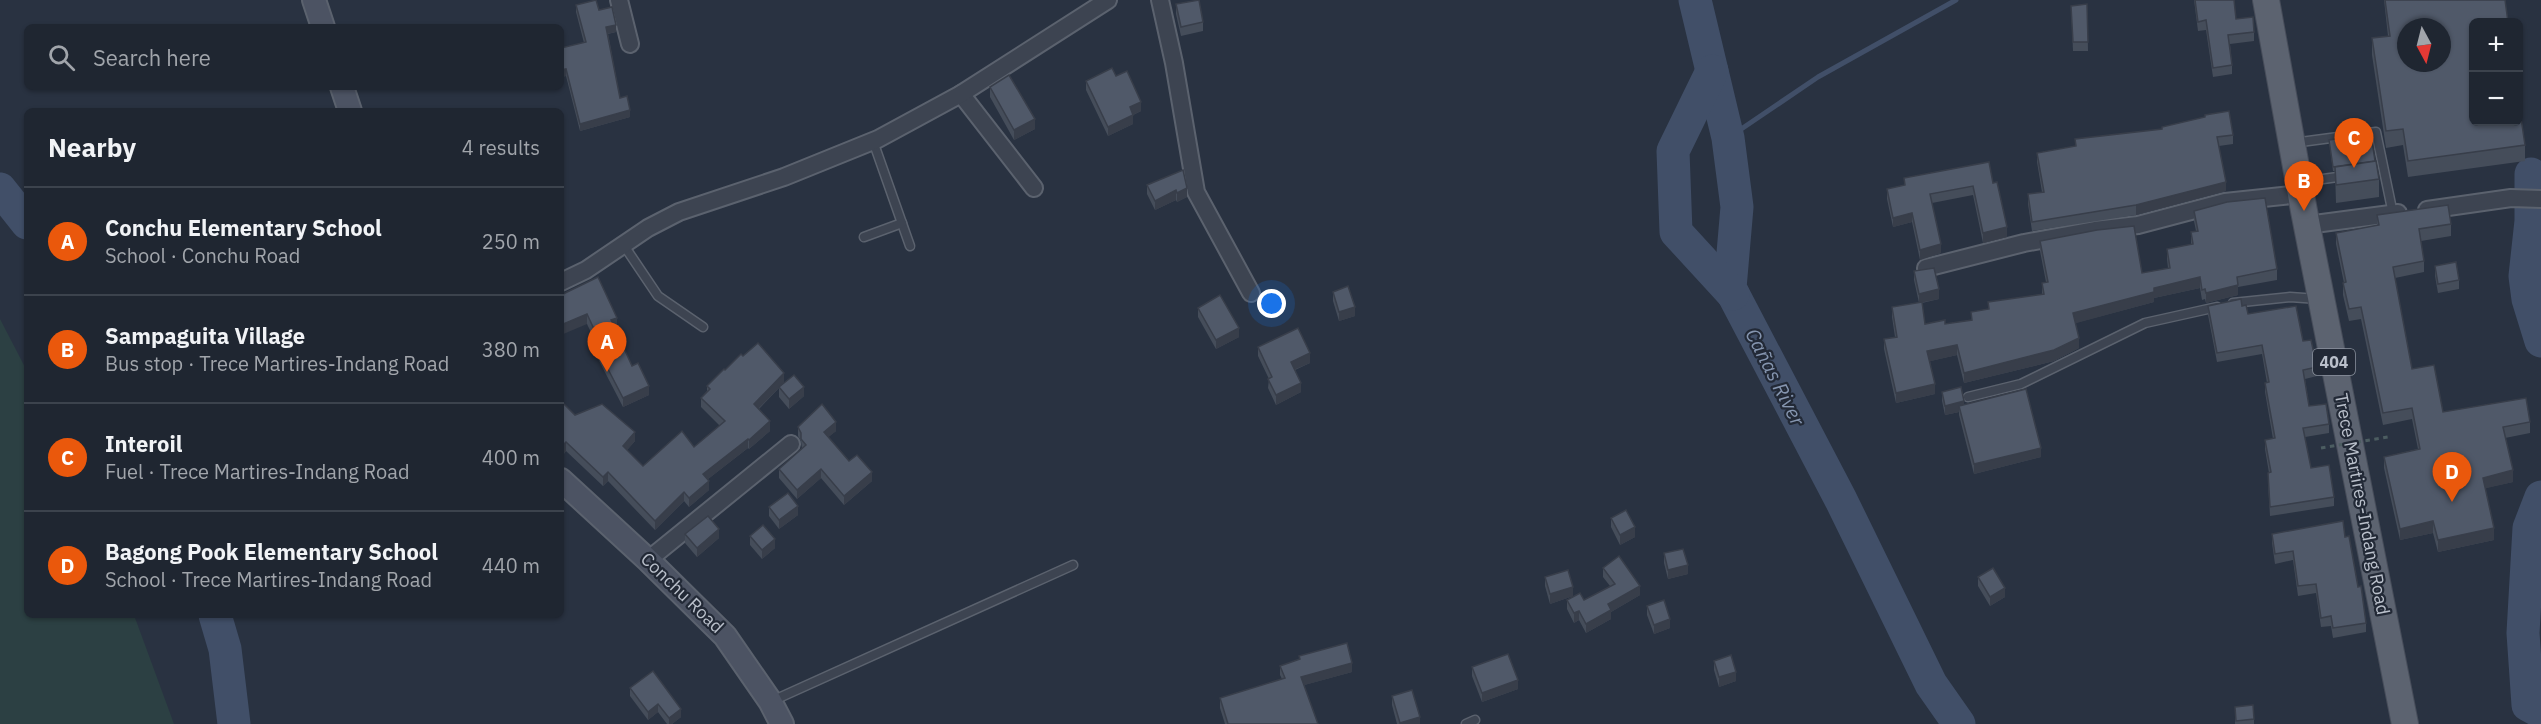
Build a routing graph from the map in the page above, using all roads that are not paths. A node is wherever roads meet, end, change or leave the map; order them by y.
1 (314, 0) edge
2 (619, 0) edge
3 (1108, 0) edge
4 (1160, 0) edge
5 (2266, 0) edge
6 (322, 24) edge
7 (630, 44) dead end
8 (343, 90) edge
9 (961, 94) junction
10 (349, 108) edge
11 (873, 141) junction
12 (2291, 143) junction
13 (2384, 171) junction
14 (2374, 172) edge
15 (2352, 175) edge
16 (1034, 188) dead end
17 (2300, 188) junction
18 (2535, 195) edge
19 (2393, 214) junction
20 (902, 223) junction
21 (2307, 225) junction
22 (864, 237) dead end
23 (623, 244) junction
24 (910, 246) dead end
25 (1926, 268) edge
26 (564, 281) edge
27 (1251, 293) dead end
28 (2321, 299) junction
29 (703, 327) dead end
30 (1968, 397) dead end
31 (791, 444) dead end
32 (564, 483) edge
33 (648, 560) junction
34 (1072, 565) dead end
35 (770, 701) junction
36 (1475, 720) dead end
37 (782, 724) edge
38 (1466, 724) edge
39 (2405, 724) edge

1 - 6 main road
2 - 7 street
3 - 9 street
4 - 27 street
5 - 12 main road, Trece Martires-Indang Road / 404
8 - 10 main road
9 - 11 street
9 - 16 street
11 - 20 lane
11 - 23 street
12 - 13 lane
12 - 17 main road, Trece Martires-Indang Road / 404
13 - 14 lane
13 - 19 lane
15 - 17 lane
17 - 21 main road, Trece Martires-Indang Road / 404
17 - 25 street
18 - 19 street
19 - 21 street
20 - 22 lane
20 - 24 lane
21 - 28 main road, Trece Martires-Indang Road / 404
23 - 26 street
23 - 29 lane
28 - 30 lane
28 - 39 main road, Trece Martires-Indang Road / 404
31 - 33 street
32 - 33 main road, Conchu Road
33 - 35 main road, Conchu Road
34 - 35 lane
35 - 37 main road, Conchu Road
36 - 38 lane

